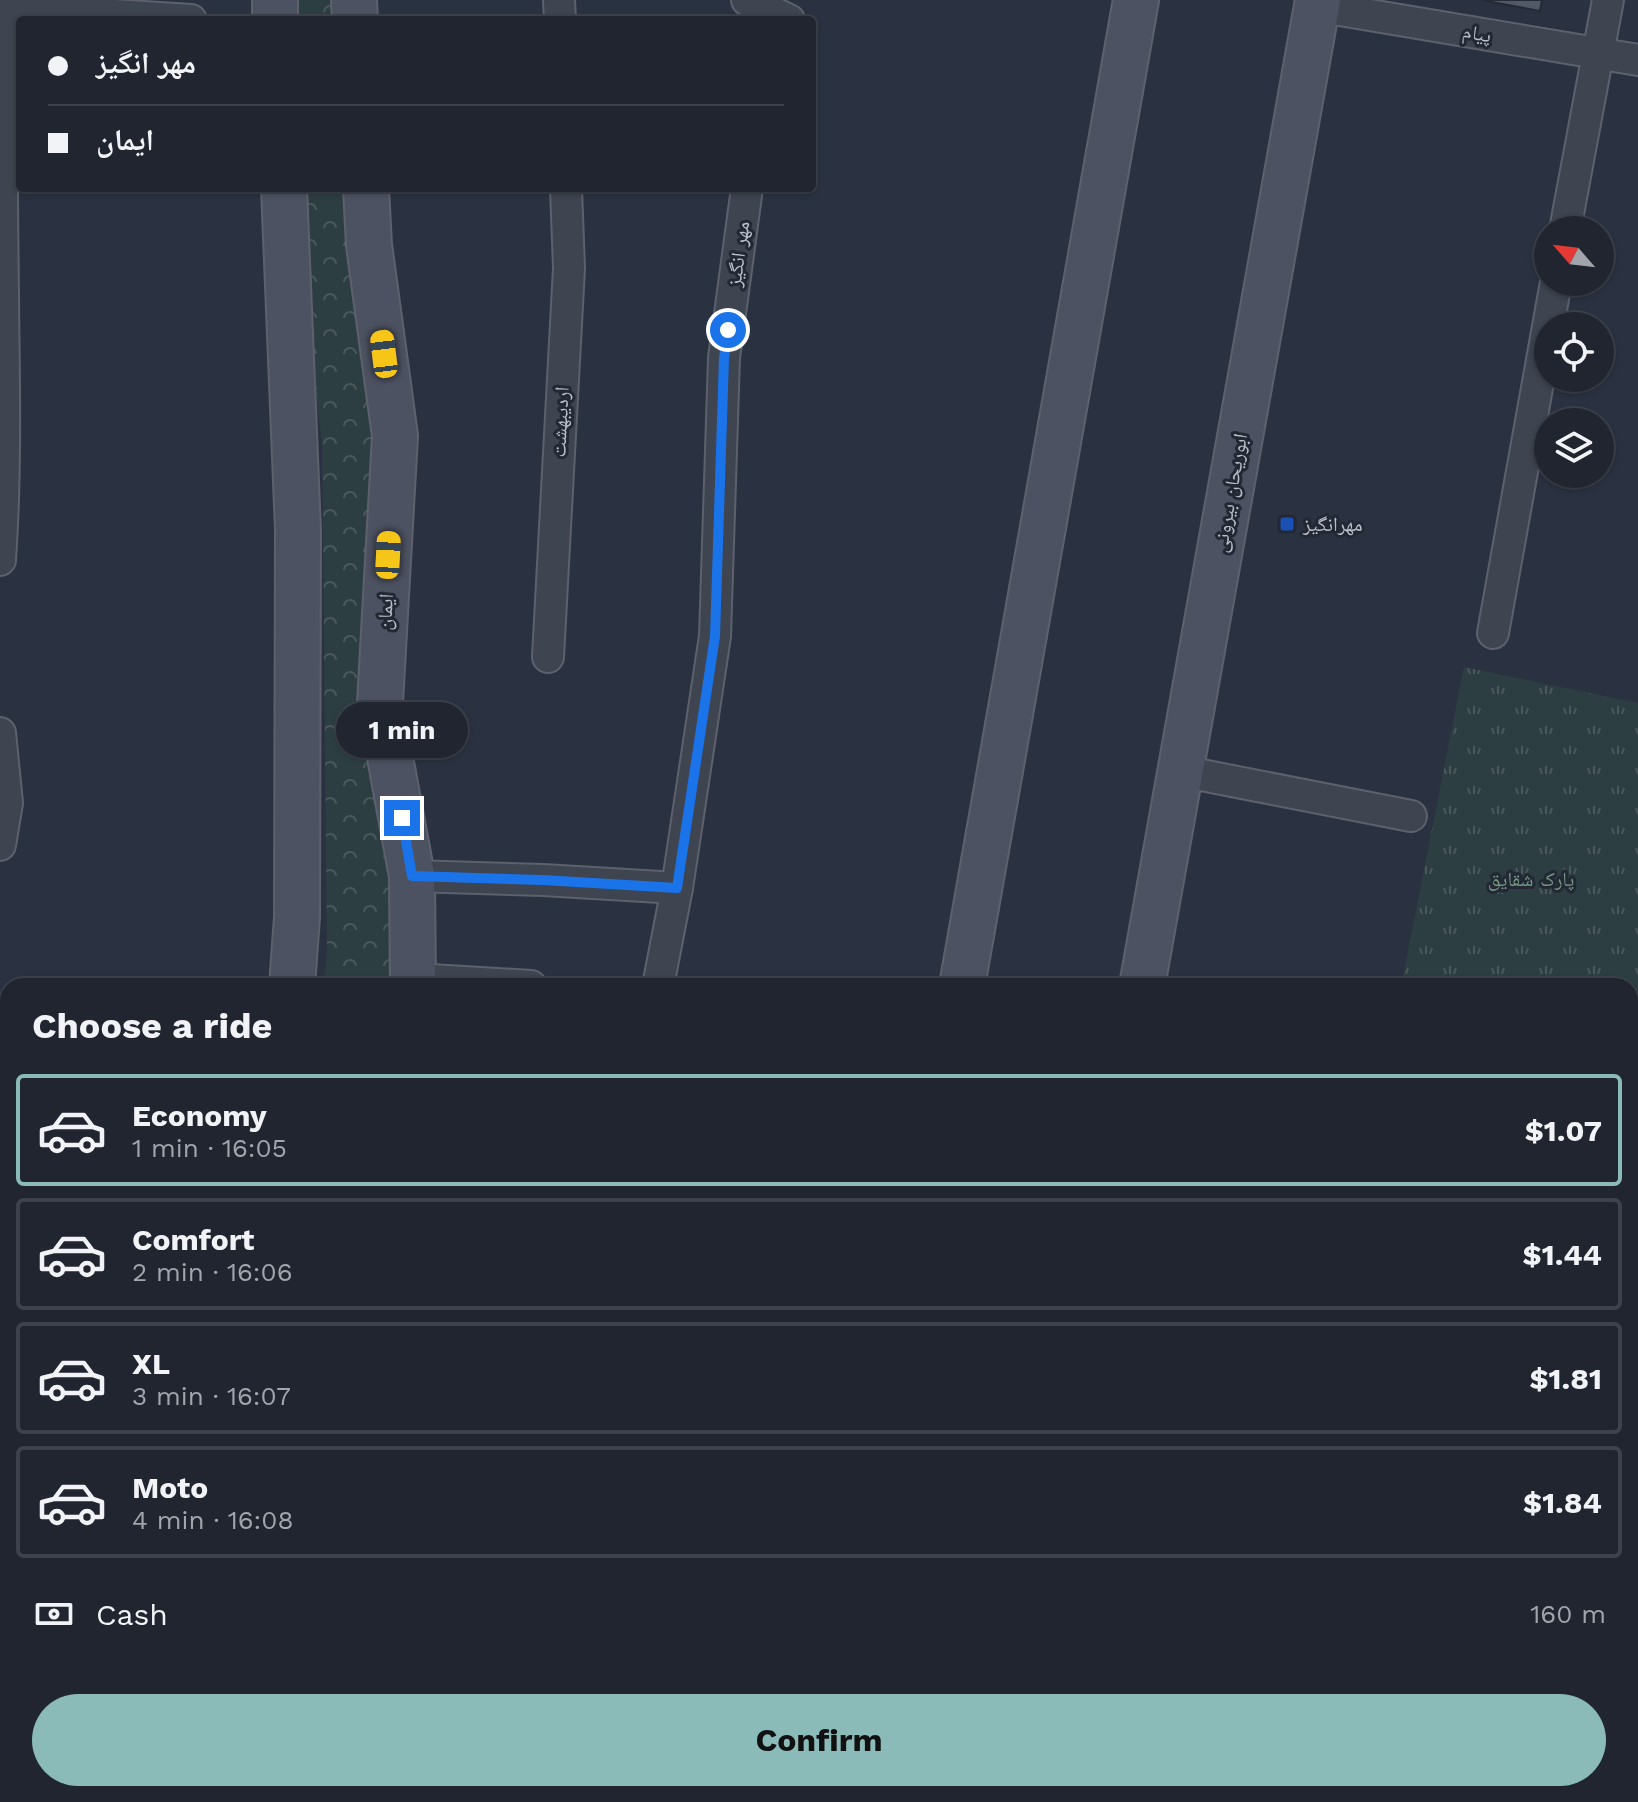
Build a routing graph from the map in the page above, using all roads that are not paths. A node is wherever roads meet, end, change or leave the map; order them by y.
1 (747, 0) edge
2 (1136, 0) edge
3 (1608, 0) edge
4 (1317, 3) edge
5 (6, 4) edge
6 (145, 16) edge
7 (781, 16) edge
8 (1596, 53) junction
9 (1638, 60) edge
10 (284, 192) edge
11 (366, 192) edge
12 (566, 192) edge
13 (746, 192) edge
14 (1567, 216) edge
15 (1553, 296) edge
16 (0, 560) edge
17 (1493, 633) dead end
18 (548, 657) dead end
19 (0, 733) edge
20 (1181, 771) junction
21 (1411, 816) dead end
22 (0, 845) edge
23 (412, 876) junction
24 (677, 888) junction
25 (292, 978) edge
26 (414, 978) edge
27 (660, 978) edge
28 (963, 978) edge
29 (1143, 978) edge

1 - 7 street
2 - 28 main road
3 - 8 street
4 - 8 street, پیام
4 - 20 main road, ابوریحان بیرونی
5 - 6 street
5 - 16 street
8 - 9 street, پیام
8 - 14 street
10 - 25 main road
11 - 23 main road, ایمان
12 - 18 street, اردیبهشت
13 - 24 street, مهر انگیز
15 - 17 street
19 - 22 street
20 - 21 street
20 - 29 main road, ابوریحان بیرونی
23 - 24 street
23 - 26 main road, ایمان
24 - 27 street, مهر انگیز

